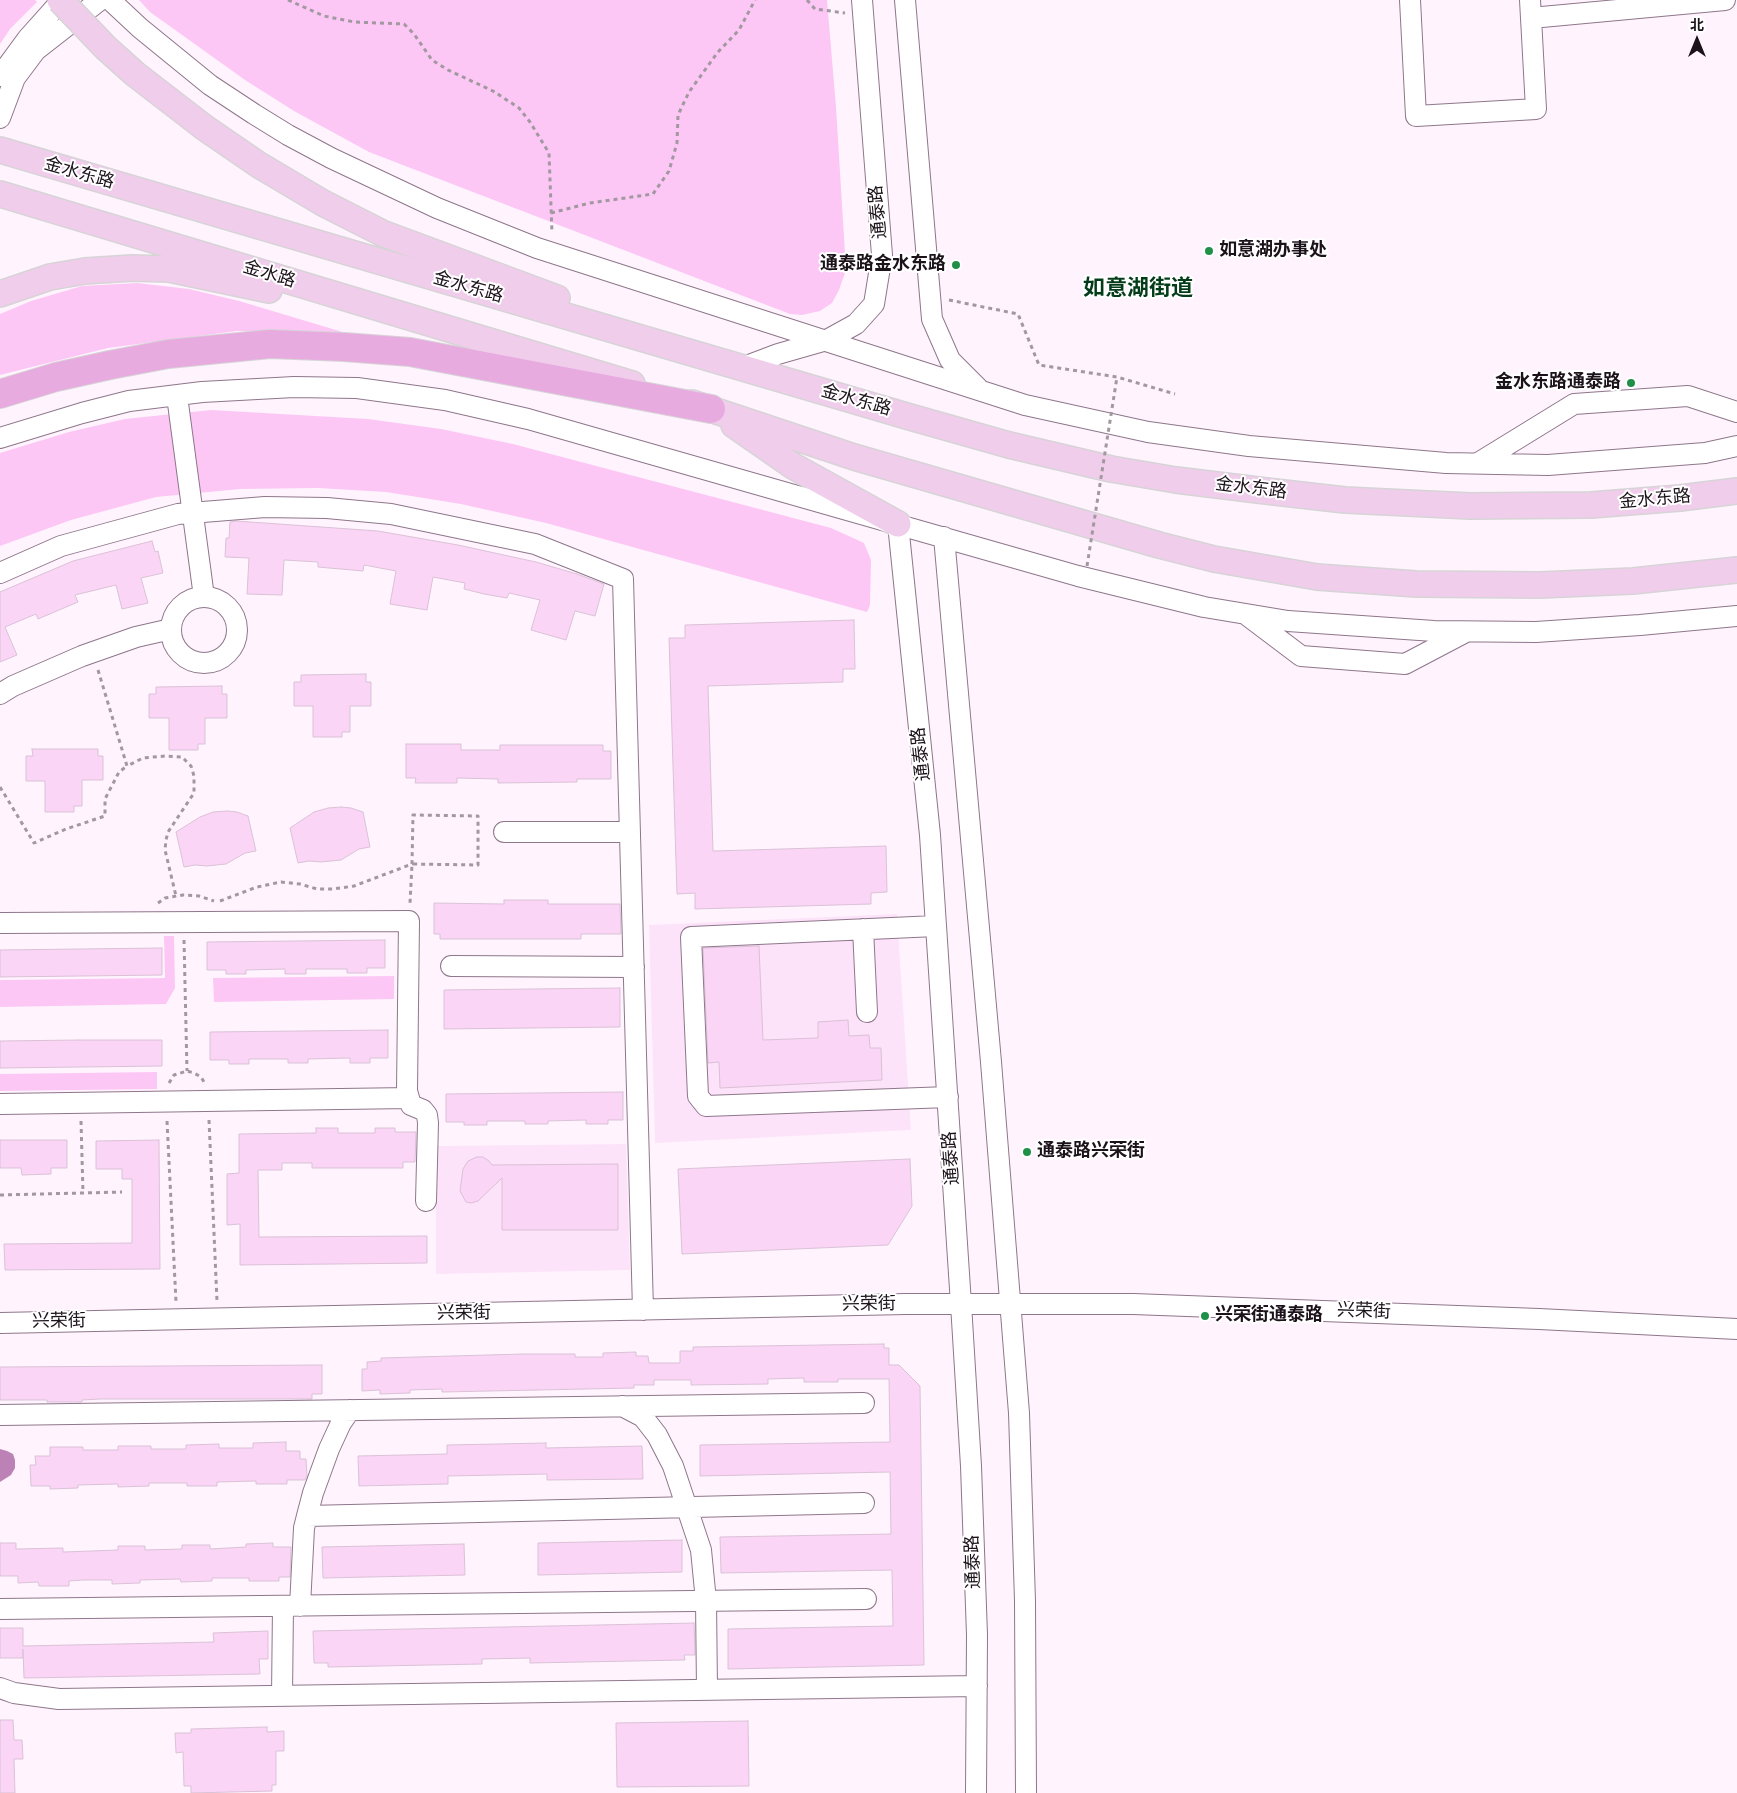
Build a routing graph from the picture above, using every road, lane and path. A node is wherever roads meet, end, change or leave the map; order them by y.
1 (61, 0) edge
2 (100, 0) edge
3 (110, 0) edge
4 (288, 0) edge
5 (755, 0) edge
6 (807, 0) edge
7 (905, 0) edge
8 (1410, 0) edge
9 (1725, 0) edge
10 (862, 8) edge
11 (1530, 9) edge
12 (0, 76) edge
13 (0, 118) edge
14 (0, 150) edge
15 (0, 194) edge
16 (551, 214) junction
17 (552, 252) junction
18 (0, 294) edge
19 (930, 296) junction
20 (398, 313) junction
21 (827, 340) junction
22 (742, 368) junction
23 (1117, 377) junction
24 (979, 390) junction
25 (0, 394) edge
26 (1175, 394) dead end
27 (177, 396) junction
28 (712, 409) junction
29 (1737, 412) edge
30 (0, 438) edge
31 (1737, 446) edge
32 (1478, 463) junction
33 (1737, 491) edge
34 (192, 512) junction
35 (898, 524) junction
36 (944, 537) junction
37 (1087, 566) dead end
38 (1737, 570) edge
39 (0, 573) edge
40 (204, 597) junction
41 (1244, 613) junction
42 (1737, 616) edge
43 (170, 629) junction
44 (1467, 631) junction
45 (92, 653) junction
46 (0, 694) edge
47 (127, 766) junction
48 (0, 787) edge
49 (504, 832) dead end
50 (630, 832) junction
51 (412, 864) junction
52 (176, 896) dead end
53 (217, 903) dead end
54 (409, 921) junction
55 (184, 922) junction
56 (0, 923) edge
57 (936, 926) junction
58 (863, 929) junction
59 (451, 966) dead end
60 (634, 967) junction
61 (867, 1012) dead end
62 (187, 1071) dead end
63 (948, 1096) junction
64 (409, 1098) junction
65 (208, 1101) junction
66 (166, 1102) junction
67 (80, 1103) junction
68 (0, 1104) edge
69 (122, 1192) dead end
70 (83, 1193) junction
71 (0, 1195) edge
72 (426, 1201) dead end
73 (961, 1304) junction
74 (1010, 1304) junction
75 (643, 1310) junction
76 (177, 1319) junction
77 (218, 1319) junction
78 (0, 1323) edge
79 (1737, 1329) edge
80 (864, 1403) dead end
81 (622, 1406) junction
82 (350, 1410) junction
83 (0, 1415) edge
84 (864, 1503) dead end
85 (687, 1507) junction
86 (307, 1516) junction
87 (866, 1599) dead end
88 (706, 1601) junction
89 (291, 1606) junction
90 (0, 1609) edge
91 (977, 1686) junction
92 (0, 1688) edge
93 (707, 1690) junction
94 (282, 1696) junction
95 (976, 1793) edge
96 (1026, 1793) edge

1 - 12 street
1 - 22 main road, bridge
2 - 13 street
3 - 17 street
4 - 16 path
5 - 16 path
6 - 10 path
7 - 19 street
8 - 11 street
9 - 11 street
10 - 21 street, 通泰路
14 - 22 main road, 金水东路
15 - 20 main road, 金水路
16 - 17 path
17 - 21 street
18 - 20 main road
19 - 23 path
19 - 24 street
20 - 28 main road
21 - 22 street, 通泰路
21 - 24 street
22 - 33 main road, 金水东路
23 - 26 path
23 - 37 path, bridge
24 - 32 street
25 - 28 highway
27 - 30 street
27 - 34 street
27 - 35 street
28 - 35 main road
28 - 38 main road
29 - 32 street
31 - 32 street
34 - 39 street
34 - 40 street
34 - 50 street
35 - 36 street
35 - 57 street, 通泰路
36 - 41 street
36 - 74 street
40 - 43 street
40 - 43 street
41 - 44 street
41 - 44 street
42 - 44 street
43 - 45 street
45 - 46 street
45 - 47 path
47 - 48 path
47 - 52 path
49 - 50 street
50 - 60 street
51 - 51 path
51 - 53 path
51 - 54 path
54 - 55 street
54 - 64 street
55 - 56 street
55 - 62 path
57 - 58 street
57 - 63 street, 通泰路
58 - 61 street
58 - 63 street
59 - 60 street
60 - 75 street
63 - 73 street, 通泰路
64 - 65 street
64 - 72 street
65 - 66 street
65 - 77 path
66 - 67 street
66 - 76 path
67 - 68 street
67 - 70 path
69 - 70 path
70 - 71 path
73 - 74 street, 兴荣街
73 - 75 street, 兴荣街
73 - 91 street, 通泰路
74 - 79 street, 兴荣街
74 - 96 street
75 - 77 street, 兴荣街
76 - 77 street, 兴荣街
76 - 78 street, 兴荣街
80 - 81 street
81 - 82 street
81 - 85 street
82 - 83 street
82 - 86 street
84 - 85 street
85 - 86 street
85 - 88 street
86 - 89 street
87 - 88 street
88 - 89 street
88 - 93 street
89 - 90 street
89 - 94 street
91 - 93 street
91 - 95 street, 通泰路
92 - 94 street
93 - 94 street

